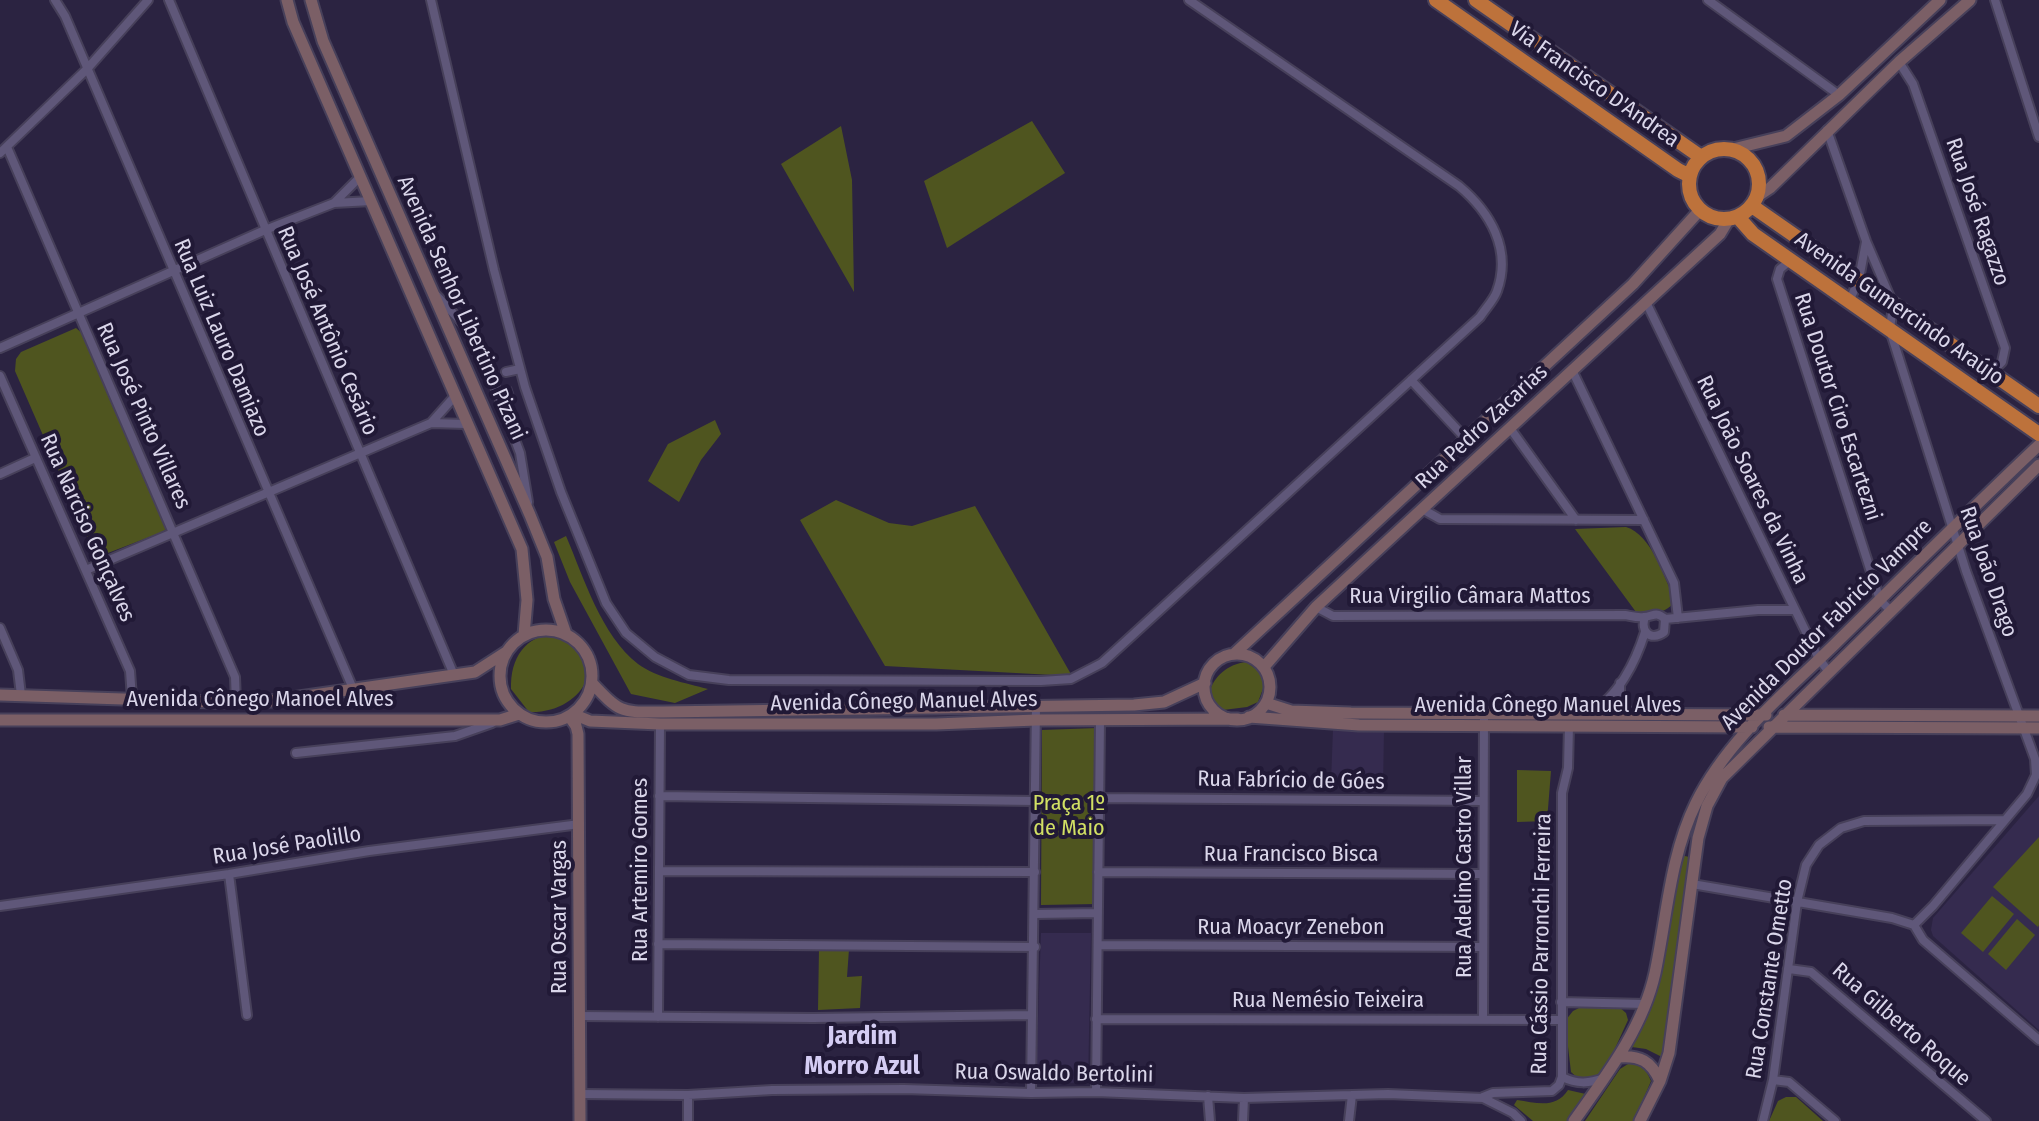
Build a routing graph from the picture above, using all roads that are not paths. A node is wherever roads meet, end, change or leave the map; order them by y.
1 (55, 0) edge
2 (148, 0) edge
3 (169, 0) edge
4 (287, 0) edge
5 (311, 0) edge
6 (431, 0) edge
7 (1189, 0) edge
8 (1436, 0) edge
9 (1476, 0) edge
10 (1708, 0) edge
11 (1940, 0) edge
12 (1970, 0) edge
13 (1995, 0) edge
14 (1899, 62) junction
15 (87, 69) junction
16 (1839, 95) junction
17 (1827, 130) junction
18 (2039, 137) edge
19 (1733, 149) junction
20 (3, 150) edge
21 (1701, 157) junction
22 (1690, 176) junction
23 (360, 177) junction
24 (371, 201) junction
25 (1755, 201) junction
26 (334, 203) junction
27 (1700, 210) junction
28 (1733, 218) junction
29 (265, 230) junction
30 (1866, 241) junction
31 (1791, 260) junction
32 (173, 273) junction
33 (1859, 279) junction
34 (431, 290) junction
35 (1646, 302) junction
36 (1849, 302) junction
37 (1893, 304) junction
38 (78, 313) junction
39 (1890, 330) junction
40 (0, 348) edge
41 (520, 369) junction
42 (1572, 370) junction
43 (506, 372) dead end
44 (1991, 373) junction
45 (0, 376) edge
46 (1411, 380) junction
47 (525, 387) junction
48 (513, 390) tunnel mouth
49 (455, 396) junction
50 (2039, 406) edge
51 (431, 423) junction
52 (466, 424) junction
53 (1510, 428) junction
54 (2039, 434) edge
55 (1467, 440) junction
56 (2039, 445) edge
57 (358, 453) junction
58 (35, 458) junction
59 (2039, 465) edge
60 (0, 474) edge
61 (267, 492) junction
62 (1422, 509) junction
63 (530, 515) junction
64 (1576, 520) junction
65 (1644, 520) junction
66 (1953, 526) junction
67 (175, 533) junction
68 (1958, 543) junction
69 (86, 570) junction
70 (1880, 600) junction
71 (1316, 607) junction
72 (1795, 610) junction
73 (1891, 611) junction
74 (1678, 618) junction
75 (1666, 623) junction
76 (0, 628) edge
77 (1646, 628) junction
78 (566, 634) junction
79 (524, 635) junction
80 (506, 652) junction
81 (1234, 654) junction
82 (1819, 659) junction
83 (1264, 667) junction
84 (1829, 672) junction
85 (454, 675) junction
86 (1620, 682) junction
87 (592, 683) junction
88 (1205, 683) junction
89 (354, 691) junction
90 (0, 695) edge
91 (21, 695) junction
92 (132, 698) junction
93 (236, 702) junction
94 (1266, 703) junction
95 (1134, 705) junction
96 (1036, 706) junction
97 (519, 714) junction
98 (1586, 714) junction
99 (571, 715) junction
100 (1630, 715) junction
101 (1762, 715) junction
102 (1786, 715) junction
103 (2039, 716) edge
104 (1243, 718) junction
105 (0, 720) edge
106 (500, 720) junction
107 (1036, 720) junction
108 (1100, 720) junction
109 (1484, 720) junction
110 (2023, 722) junction
111 (660, 724) junction
112 (1569, 725) junction
113 (1750, 727) junction
114 (1773, 727) junction
115 (2039, 728) edge
116 (296, 753) dead end
117 (659, 796) junction
118 (1099, 798) junction
119 (1035, 801) junction
120 (1483, 801) junction
121 (2004, 820) junction
122 (580, 824) junction
123 (659, 871) junction
124 (1035, 872) junction
125 (1098, 872) junction
126 (229, 874) junction
127 (1483, 874) junction
128 (1692, 884) junction
129 (1797, 902) junction
130 (0, 906) edge
131 (1098, 913) junction
132 (1035, 914) junction
133 (1914, 925) junction
134 (658, 944) junction
135 (1098, 945) junction
136 (1035, 947) junction
137 (1483, 947) junction
138 (1789, 969) junction
139 (1561, 1002) junction
140 (1645, 1004) junction
141 (247, 1015) dead end
142 (1032, 1015) junction
143 (580, 1016) junction
144 (658, 1017) junction
145 (1096, 1019) junction
146 (1483, 1020) junction
147 (1561, 1020) junction
148 (2039, 1040) edge
149 (1618, 1057) junction
150 (1562, 1077) junction
151 (1605, 1078) junction
152 (1773, 1080) junction
153 (1660, 1081) junction
154 (1096, 1092) junction
155 (1031, 1093) junction
156 (580, 1094) junction
157 (688, 1095) junction
158 (1352, 1095) junction
159 (1208, 1096) junction
160 (1244, 1098) junction
161 (1483, 1098) junction
162 (580, 1121) edge
163 (688, 1121) edge
164 (1210, 1121) edge
165 (1243, 1121) edge
166 (1349, 1121) edge
167 (1521, 1121) edge
168 (1574, 1121) edge
169 (1640, 1121) edge
170 (1763, 1121) edge
171 (1835, 1121) edge
172 (1986, 1121) edge

1 - 15 street, Rua Luiz Lauro Damiazo
2 - 15 street
3 - 29 street, Rua José Antônio Cesário
4 - 23 street, Avenida Senhor Libertino Pizani
5 - 34 street, Avenida Senhor Libertino Pizani
6 - 41 street
7 - 46 street
8 - 22 highway, Via Francisco D'Andrea
9 - 21 highway, Via Francisco D'Andrea
10 - 16 street
11 - 16 street
12 - 14 street
13 - 18 street
14 - 17 street
14 - 44 street, Rua José Ragazzo
15 - 20 street
15 - 32 street, Rua Luiz Lauro Damiazo
16 - 19 street
17 - 25 street
17 - 30 street, Rua João Drago
19 - 21 highway
19 - 25 highway
20 - 38 street, Rua José Pinto Villares
21 - 22 highway
22 - 27 highway
23 - 24 street, Avenida Senhor Libertino Pizani
23 - 26 street
24 - 26 street
24 - 49 street, Avenida Senhor Libertino Pizani
25 - 28 highway
25 - 33 highway, Avenida Gumercindo Araújo
26 - 29 street
27 - 28 highway
27 - 55 street, Rua Pedro Zacarias
28 - 31 highway, Avenida Gumercindo Araújo
28 - 35 street, Rua Pedro Zacarias
29 - 32 street
29 - 57 street, Rua José Antônio Cesário
30 - 33 street, Rua João Drago
30 - 37 street, Rua João Drago
31 - 36 highway, Avenida Gumercindo Araújo
31 - 70 street, Rua Doutor Ciro Escartezni
32 - 38 street
32 - 61 street, Rua Luiz Lauro Damiazo
33 - 36 street, Rua João Drago
33 - 37 highway, Avenida Gumercindo Araújo
34 - 63 street, Avenida Senhor Libertino Pizani
34 - 63 street
35 - 42 street, Rua Pedro Zacarias
35 - 72 street, Rua João Soares da Vinha
36 - 39 highway, Avenida Gumercindo Araújo
37 - 39 street, Rua João Drago
37 - 44 highway, Avenida Gumercindo Araújo
38 - 40 street
38 - 67 street, Rua José Pinto Villares
39 - 54 highway, Avenida Gumercindo Araújo
39 - 66 street, Rua João Drago
41 - 43 street
41 - 47 street
42 - 53 street, Rua Pedro Zacarias
42 - 65 street
44 - 50 highway, Avenida Gumercindo Araújo
45 - 58 street, Rua Narciso Gonçalves
46 - 47 street
46 - 55 street
47 - 48 street
49 - 51 street
49 - 52 street, Avenida Senhor Libertino Pizani
51 - 52 street
51 - 57 street
52 - 79 street, Avenida Senhor Libertino Pizani
53 - 62 street, Rua Pedro Zacarias
53 - 64 street
55 - 81 street, Rua Pedro Zacarias
56 - 66 street, Avenida Doutor Fabricio Vampre
57 - 61 street
57 - 85 street, Rua José Antônio Cesário
58 - 60 street
58 - 69 street, Rua Narciso Gonçalves
59 - 68 street, Avenida Doutor Fabricio Vampre
61 - 67 street
61 - 89 street, Rua Luiz Lauro Damiazo
62 - 64 street
62 - 71 street, Rua Pedro Zacarias
63 - 78 street, Avenida Senhor Libertino Pizani
64 - 65 street
65 - 74 street
66 - 68 street, Rua João Drago
66 - 70 street, Avenida Doutor Fabricio Vampre
67 - 69 street
67 - 93 street, Rua José Pinto Villares
68 - 73 street, Avenida Doutor Fabricio Vampre
68 - 110 street, Rua João Drago
69 - 92 street, Rua Narciso Gonçalves
70 - 73 street, Rua Doutor Ciro Escartezni
70 - 82 street, Avenida Doutor Fabricio Vampre
71 - 77 street, Rua Virgilio Câmara Mattos
71 - 83 street, Rua Pedro Zacarias
72 - 74 street
72 - 82 street, Rua João Soares da Vinha
73 - 84 street, Avenida Doutor Fabricio Vampre
74 - 75 street
75 - 77 street
75 - 77 street, Rua Virgilio Câmara Mattos
76 - 91 street
77 - 86 street
78 - 79 street
78 - 87 street
79 - 80 street
80 - 85 street, Avenida Cônego Manoel Alves
80 - 97 street
81 - 83 street
81 - 88 street
82 - 84 street, Rua João Soares da Vinha
82 - 101 street, Avenida Doutor Fabricio Vampre
83 - 94 street
84 - 102 street, Avenida Doutor Fabricio Vampre
85 - 89 street, Avenida Cônego Manoel Alves
86 - 98 street
86 - 100 street
87 - 96 street, Avenida Cônego Manuel Alves
87 - 99 street
88 - 95 street, Avenida Cônego Manuel Alves
88 - 104 street
89 - 93 street, Avenida Cônego Manoel Alves
90 - 91 street, Avenida Cônego Manoel Alves
91 - 92 street, Avenida Cônego Manoel Alves
92 - 93 street, Avenida Cônego Manoel Alves
94 - 104 street
94 - 109 street, Avenida Cônego Manuel Alves
95 - 96 street, Avenida Cônego Manuel Alves
95 - 108 street
96 - 107 street
97 - 99 street
97 - 106 street, Avenida Cônego Manoel Alves
98 - 100 street, Avenida Cônego Manuel Alves
98 - 109 street, Avenida Cônego Manuel Alves
99 - 111 street, Avenida Cônego Manuel Alves
99 - 122 street, Rua Oscar Vargas
100 - 101 street, Avenida Cônego Manuel Alves
101 - 102 street, Avenida Cônego Manuel Alves
101 - 113 street, Avenida Doutor Fabricio Vampre
102 - 110 street, Avenida Cônego Manuel Alves
102 - 114 street, Avenida Doutor Fabricio Vampre
103 - 110 street, Avenida Cônego Manuel Alves
104 - 108 street, Avenida Cônego Manuel Alves
104 - 109 street, Avenida Cônego Manuel Alves
105 - 106 street, Avenida Cônego Manoel Alves
106 - 116 street
107 - 108 street, Avenida Cônego Manuel Alves
107 - 111 street, Avenida Cônego Manuel Alves
107 - 119 street
108 - 118 street
109 - 112 street, Avenida Cônego Manuel Alves
109 - 120 street, Rua Adelino Castro Villar
110 - 114 street, Avenida Cônego Manuel Alves
110 - 115 street, Avenida Cônego Manuel Alves
110 - 121 street, Rua João Drago
111 - 117 street, Rua Artemiro Gomes
112 - 113 street, Avenida Cônego Manuel Alves
112 - 139 street, Rua Cássio Parronchi Ferreira
113 - 114 street, Avenida Cônego Manuel Alves
113 - 140 street, Avenida Doutor Fabricio Vampre
114 - 128 street, Avenida Doutor Fabricio Vampre
117 - 119 street
117 - 123 street, Rua Artemiro Gomes
118 - 120 street, Rua Fabrício de Góes
118 - 125 street
119 - 124 street
120 - 127 street, Rua Adelino Castro Villar
121 - 129 street, Rua Constante Ometto
121 - 133 street, Rua João Drago
122 - 126 street, Rua José Paolillo
122 - 143 street, Rua Oscar Vargas
123 - 124 street
123 - 134 street, Rua Artemiro Gomes
124 - 132 street
125 - 127 street, Rua Francisco Bisca
125 - 131 street
126 - 130 street, Rua José Paolillo
126 - 141 street
127 - 137 street, Rua Adelino Castro Villar
128 - 129 street
128 - 153 street, Avenida Doutor Fabricio Vampre
129 - 133 street
129 - 138 street, Rua Constante Ometto
131 - 132 street
131 - 135 street
132 - 136 street
133 - 148 street
134 - 136 street
134 - 144 street, Rua Artemiro Gomes
135 - 137 street, Rua Moacyr Zenebon
135 - 145 street
136 - 142 street
137 - 146 street, Rua Adelino Castro Villar
138 - 152 street, Rua Constante Ometto
138 - 172 street, Rua Gilberto Roque
139 - 140 street
139 - 147 street, Rua Cássio Parronchi Ferreira
140 - 149 street, Avenida Doutor Fabricio Vampre
142 - 144 street
142 - 155 street
143 - 144 street
143 - 156 street, Rua Oscar Vargas
145 - 146 street, Rua Nemésio Teixeira
145 - 154 street
146 - 147 street, Rua Nemésio Teixeira
147 - 150 street, Rua Cássio Parronchi Ferreira
149 - 151 street, Avenida Doutor Fabricio Vampre
149 - 153 street
150 - 151 street
150 - 161 street, Rua Cássio Parronchi Ferreira
151 - 168 street, Avenida Doutor Fabricio Vampre
152 - 170 street, Rua Constante Ometto
152 - 171 street
153 - 169 street, Avenida Doutor Fabricio Vampre
154 - 155 street, Rua Oswaldo Bertolini
154 - 159 street, Rua Oswaldo Bertolini
155 - 157 street, Rua Oswaldo Bertolini
156 - 157 street, Rua Oswaldo Bertolini
156 - 162 street, Rua Oscar Vargas
157 - 163 street
158 - 160 street, Rua Oswaldo Bertolini
158 - 161 street, Rua Oswaldo Bertolini
158 - 166 street
159 - 160 street, Rua Oswaldo Bertolini
159 - 164 street
160 - 165 street
161 - 167 street, Rua Oswaldo Bertolini

